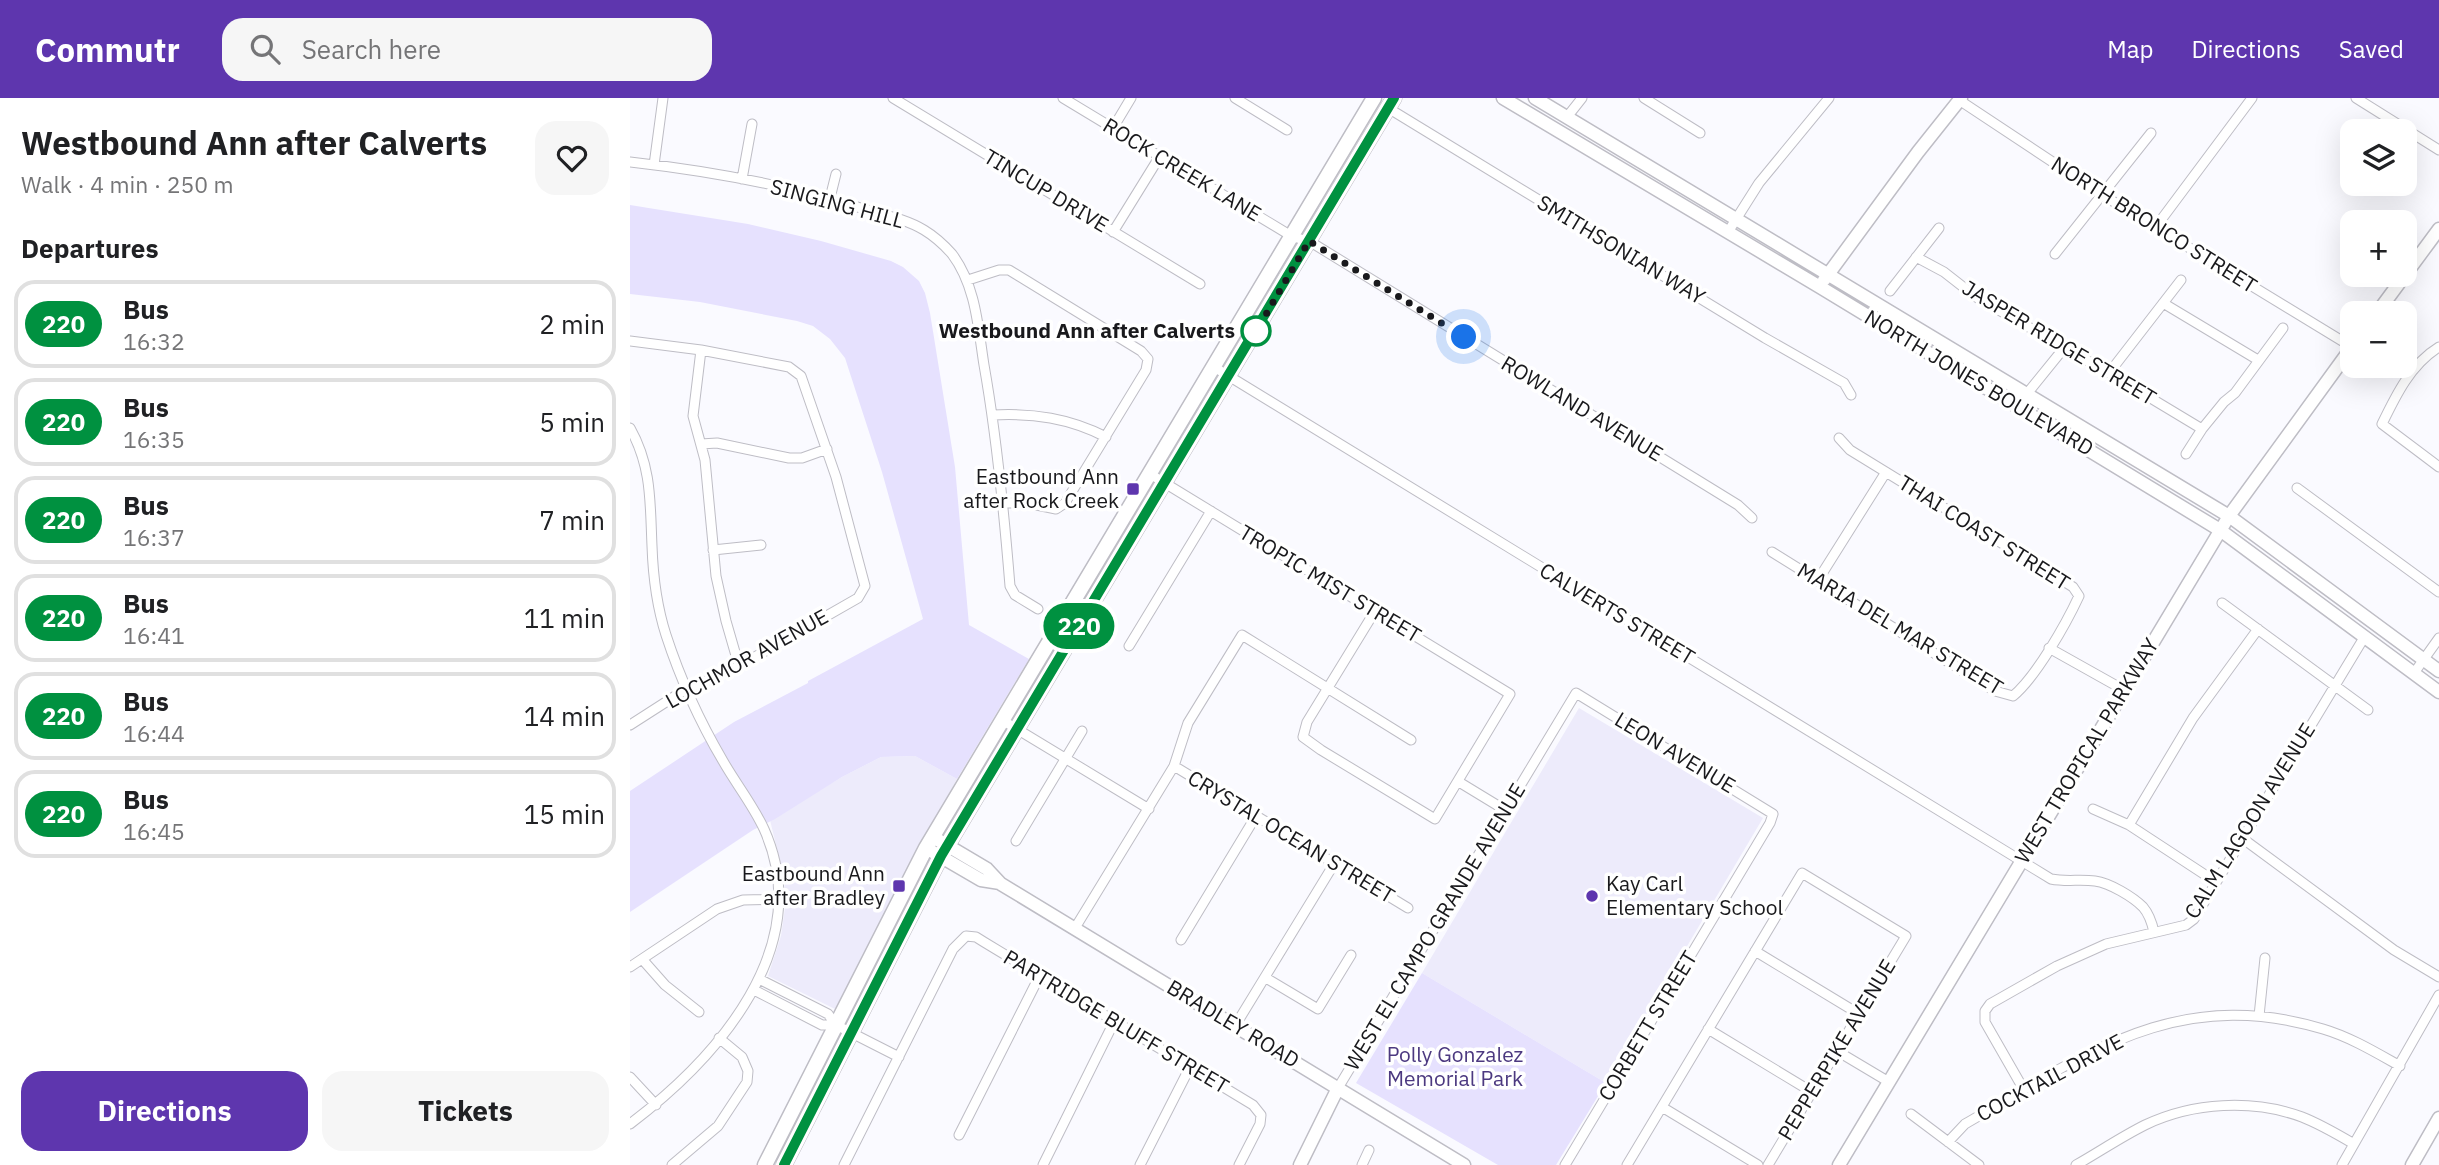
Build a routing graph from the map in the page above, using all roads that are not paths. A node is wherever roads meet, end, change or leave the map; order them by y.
1 (663, 98) edge
2 (893, 98) edge
3 (1063, 98) edge
4 (1131, 98) edge
5 (1235, 98) edge
6 (1374, 98) edge
7 (1503, 98) edge
8 (1535, 98) edge
9 (1582, 98) edge
10 (1644, 98) edge
11 (1813, 98) edge
12 (2252, 98) edge
13 (2356, 98) edge
14 (1960, 99) edge
15 (1826, 101) edge
16 (1391, 103) edge
17 (1567, 117) junction
18 (752, 124) dead end
19 (1113, 128) junction
20 (1287, 130) dead end
21 (1700, 133) dead end
22 (2151, 133) dead end
23 (2439, 150) edge
24 (1160, 156) junction
25 (630, 162) edge
26 (654, 165) junction
27 (836, 174) dead end
28 (742, 179) junction
29 (2101, 194) junction
30 (830, 198) junction
31 (1736, 219) junction
32 (1939, 228) dead end
33 (2155, 228) junction
34 (2439, 229) edge
35 (1113, 232) junction
36 (1728, 232) junction
37 (1301, 239) junction
38 (2055, 254) dead end
39 (1916, 257) junction
40 (1828, 275) junction
41 (968, 280) junction
42 (2180, 280) dead end
43 (1199, 284) dead end
44 (1819, 286) junction
45 (1890, 291) dead end
46 (2386, 301) edge
47 (2163, 303) junction
48 (2283, 328) dead end
49 (2340, 340) edge
50 (630, 341) edge
51 (2439, 347) edge
52 (2064, 348) junction
53 (701, 350) junction
54 (2258, 360) junction
55 (2340, 363) edge
56 (1214, 368) junction
57 (2109, 373) junction
58 (1229, 377) junction
59 (1851, 395) dead end
60 (2026, 395) junction
61 (2017, 406) junction
62 (993, 415) junction
63 (630, 428) edge
64 (2202, 429) junction
65 (1106, 437) junction
66 (1839, 438) dead end
67 (701, 444) junction
68 (827, 449) junction
69 (2186, 454) dead end
70 (2439, 467) edge
71 (1886, 471) junction
72 (1150, 474) junction
73 (1165, 483) junction
74 (2297, 488) dead end
75 (1004, 503) junction
76 (1211, 511) junction
77 (2229, 516) junction
78 (1752, 518) dead end
79 (2220, 530) junction
80 (761, 545) dead end
81 (713, 550) junction
82 (1772, 552) dead end
83 (1818, 580) junction
84 (2439, 592) edge
85 (2222, 603) dead end
86 (1038, 609) dead end
87 (1375, 611) junction
88 (2258, 629) junction
89 (2365, 636) junction
90 (2439, 638) edge
91 (1129, 646) dead end
92 (2049, 648) junction
93 (2423, 659) junction
94 (739, 666) junction
95 (2439, 671) edge
96 (2414, 673) junction
97 (2335, 685) junction
98 (1328, 687) junction
99 (688, 689) junction
100 (2124, 690) junction
101 (2439, 692) edge
102 (1576, 693) joint
103 (2368, 710) dead end
104 (1002, 720) junction
105 (630, 725) edge
106 (1016, 729) junction
107 (1082, 731) dead end
108 (1411, 740) dead end
109 (1066, 759) junction
110 (1174, 766) junction
111 (1459, 782) junction
112 (2093, 809) dead end
113 (1149, 810) junction
114 (1505, 810) junction
115 (1773, 814) joint
116 (1256, 816) junction
117 (2129, 825) junction
118 (2242, 838) junction
119 (1016, 841) dead end
120 (929, 842) junction
121 (944, 851) junction
122 (2021, 861) junction
123 (1334, 864) junction
124 (2216, 882) junction
125 (779, 899) junction
126 (1408, 908) dead end
127 (1075, 928) junction
128 (2154, 932) junction
129 (1181, 940) dead end
130 (1755, 951) junction
131 (1351, 955) dead end
132 (2265, 958) dead end
133 (642, 959) junction
134 (630, 967) edge
135 (1040, 975) junction
136 (2439, 977) edge
137 (1266, 978) junction
138 (759, 979) junction
139 (754, 990) junction
140 (2439, 995) edge
141 (698, 1012) dead end
142 (1859, 1014) junction
143 (2259, 1016) junction
144 (1115, 1020) junction
145 (836, 1025) junction
146 (1235, 1026) junction
147 (1708, 1029) junction
148 (851, 1033) junction
149 (719, 1038) junction
150 (1837, 1051) junction
151 (899, 1057) junction
152 (1190, 1066) junction
153 (2400, 1066) junction
154 (630, 1077) edge
155 (1889, 1082) junction
156 (1338, 1088) junction
157 (2024, 1090) junction
158 (1812, 1092) junction
159 (656, 1104) junction
160 (1662, 1107) junction
161 (1911, 1114) dead end
162 (2439, 1118) edge
163 (630, 1125) edge
164 (959, 1135) dead end
165 (1948, 1142) junction
166 (2354, 1144) junction
167 (1369, 1150) dead end
168 (2414, 1164) edge
169 (673, 1165) edge
170 (765, 1165) edge
171 (784, 1165) edge
172 (844, 1165) edge
173 (1043, 1165) edge
174 (1140, 1165) edge
175 (1239, 1165) edge
176 (1300, 1165) edge
177 (1362, 1165) edge
178 (1464, 1165) edge
179 (1565, 1165) edge
180 (1627, 1165) edge
181 (1758, 1165) edge
182 (1769, 1165) edge
183 (1839, 1165) edge
184 (1979, 1165) edge
185 (2076, 1165) edge
186 (2342, 1165) edge

1 - 26 street
2 - 35 street, TINCUP DRIVE
3 - 19 street, ROCK CREEK LANE
4 - 19 street
5 - 20 street
6 - 37 main road
7 - 36 main road, NORTH JONES BOULEVARD
8 - 17 main road, NORTH JONES BOULEVARD
9 - 17 street
10 - 21 street
11 - 15 street
12 - 33 street
13 - 23 street
14 - 29 street, NORTH BRONCO STREET
14 - 40 main road
15 - 31 street
16 - 37 main road
16 - 59 street, SMITHSONIAN WAY
17 - 31 main road, NORTH JONES BOULEVARD
18 - 28 street
19 - 24 street, ROCK CREEK LANE
22 - 29 street
24 - 35 street
24 - 37 street, ROCK CREEK LANE
25 - 26 street, SINGING HILL
26 - 28 street, SINGING HILL
27 - 30 street
28 - 30 street, SINGING HILL
29 - 33 street, NORTH BRONCO STREET
29 - 38 street
30 - 41 street, SINGING HILL
31 - 36 street
31 - 40 main road, NORTH JONES BOULEVARD
32 - 39 street
33 - 49 street, NORTH BRONCO STREET
34 - 46 main road
35 - 43 street, TINCUP DRIVE
36 - 44 main road, NORTH JONES BOULEVARD
37 - 56 main road
37 - 58 main road
37 - 78 street, ROWLAND AVENUE
39 - 45 street
39 - 52 street, JASPER RIDGE STREET
40 - 44 main road
40 - 60 main road, NORTH JONES BOULEVARD
41 - 62 street, SINGING HILL
41 - 65 street
42 - 47 street
44 - 61 main road, NORTH JONES BOULEVARD
47 - 54 street
47 - 57 street
48 - 54 street
50 - 53 street
51 - 70 street
52 - 57 street, JASPER RIDGE STREET
52 - 60 street
53 - 67 street
53 - 68 street
54 - 64 street
55 - 77 main road, WEST TROPICAL PARKWAY
56 - 58 street, CALVERTS STREET
56 - 72 main road
57 - 64 street, JASPER RIDGE STREET
58 - 73 main road
58 - 122 street, CALVERTS STREET
60 - 61 street
60 - 77 main road, NORTH JONES BOULEVARD
61 - 79 main road, NORTH JONES BOULEVARD
62 - 65 street
62 - 75 street, SINGING HILL
63 - 99 street
64 - 69 street
65 - 75 street
66 - 71 street, THAI COAST STREET
67 - 68 street
67 - 81 street
68 - 94 street, LOCHMOR AVENUE
71 - 83 street
71 - 92 street, THAI COAST STREET
72 - 73 street, TROPIC MIST STREET
72 - 104 main road
73 - 76 street, TROPIC MIST STREET
73 - 106 main road
74 - 84 street
75 - 86 street, SINGING HILL
76 - 87 street, TROPIC MIST STREET
76 - 91 street
77 - 79 main road, WEST TROPICAL PARKWAY
77 - 93 main road, NORTH JONES BOULEVARD
79 - 89 main road, NORTH JONES BOULEVARD
79 - 100 main road, WEST TROPICAL PARKWAY
80 - 81 street
81 - 94 street
82 - 83 street, MARIA DEL MAR STREET
83 - 92 street, MARIA DEL MAR STREET
85 - 88 street
87 - 98 street
87 - 111 street, TROPIC MIST STREET
88 - 97 street
88 - 117 street
89 - 96 main road, NORTH JONES BOULEVARD
89 - 97 street, CALM LAGOON AVENUE
90 - 93 street
92 - 100 street
93 - 95 main road, NORTH JONES BOULEVARD
93 - 96 street
94 - 99 street, LOCHMOR AVENUE
96 - 101 main road, NORTH JONES BOULEVARD
97 - 103 street
97 - 118 street, CALM LAGOON AVENUE
98 - 108 street
98 - 110 street
98 - 111 street
99 - 105 street, LOCHMOR AVENUE
99 - 125 street
100 - 122 main road, WEST TROPICAL PARKWAY
102 - 114 street, WEST EL CAMPO GRANDE AVENUE
102 - 115 street, LEON AVENUE
104 - 106 street
104 - 120 main road
106 - 109 street
106 - 121 main road
107 - 109 street
109 - 113 street
109 - 119 street
110 - 113 street
110 - 116 street, CRYSTAL OCEAN STREET
111 - 114 street
112 - 117 street
113 - 127 street
114 - 156 street, WEST EL CAMPO GRANDE AVENUE
115 - 179 street, CORBETT STREET
116 - 123 street, CRYSTAL OCEAN STREET
116 - 129 street
117 - 124 street
118 - 124 street, CALM LAGOON AVENUE
118 - 136 street
120 - 121 main road, BRADLEY ROAD
120 - 145 main road
121 - 127 main road, BRADLEY ROAD
121 - 148 main road
122 - 128 street, CALVERTS STREET
122 - 155 main road, WEST TROPICAL PARKWAY
123 - 126 street, CRYSTAL OCEAN STREET
123 - 137 street
124 - 128 street, CALM LAGOON AVENUE
125 - 133 street
125 - 138 street
127 - 146 main road, BRADLEY ROAD
128 - 157 street, CALM LAGOON AVENUE
130 - 142 street
130 - 142 street, PEPPERPIKE AVENUE
130 - 147 street
131 - 137 street
132 - 143 street
133 - 134 street
133 - 141 street
135 - 144 street, PARTRIDGE BLUFF STREET
135 - 151 street, PARTRIDGE BLUFF STREET
135 - 164 street
137 - 146 street
138 - 139 street
138 - 145 street
139 - 145 street
139 - 149 street
140 - 153 street
142 - 150 street, PEPPERPIKE AVENUE
143 - 153 street, COCKTAIL DRIVE
143 - 157 street, COCKTAIL DRIVE
144 - 152 street, PARTRIDGE BLUFF STREET
144 - 173 street
145 - 148 street
145 - 170 main road
146 - 156 main road, BRADLEY ROAD
147 - 158 street
147 - 160 street
148 - 151 street
148 - 171 main road
149 - 159 street
149 - 169 street
150 - 155 street
150 - 158 street, PEPPERPIKE AVENUE
151 - 172 street
152 - 174 street
152 - 175 street, PARTRIDGE BLUFF STREET
153 - 166 street
154 - 159 street
155 - 183 main road, WEST TROPICAL PARKWAY
156 - 176 main road, WEST EL CAMPO GRANDE AVENUE
156 - 178 main road, BRADLEY ROAD
157 - 165 street, COCKTAIL DRIVE
158 - 182 street, PEPPERPIKE AVENUE
159 - 163 street
160 - 180 street
160 - 181 street
161 - 165 street
162 - 168 main road
165 - 184 street
166 - 185 street
166 - 186 street
167 - 177 street

